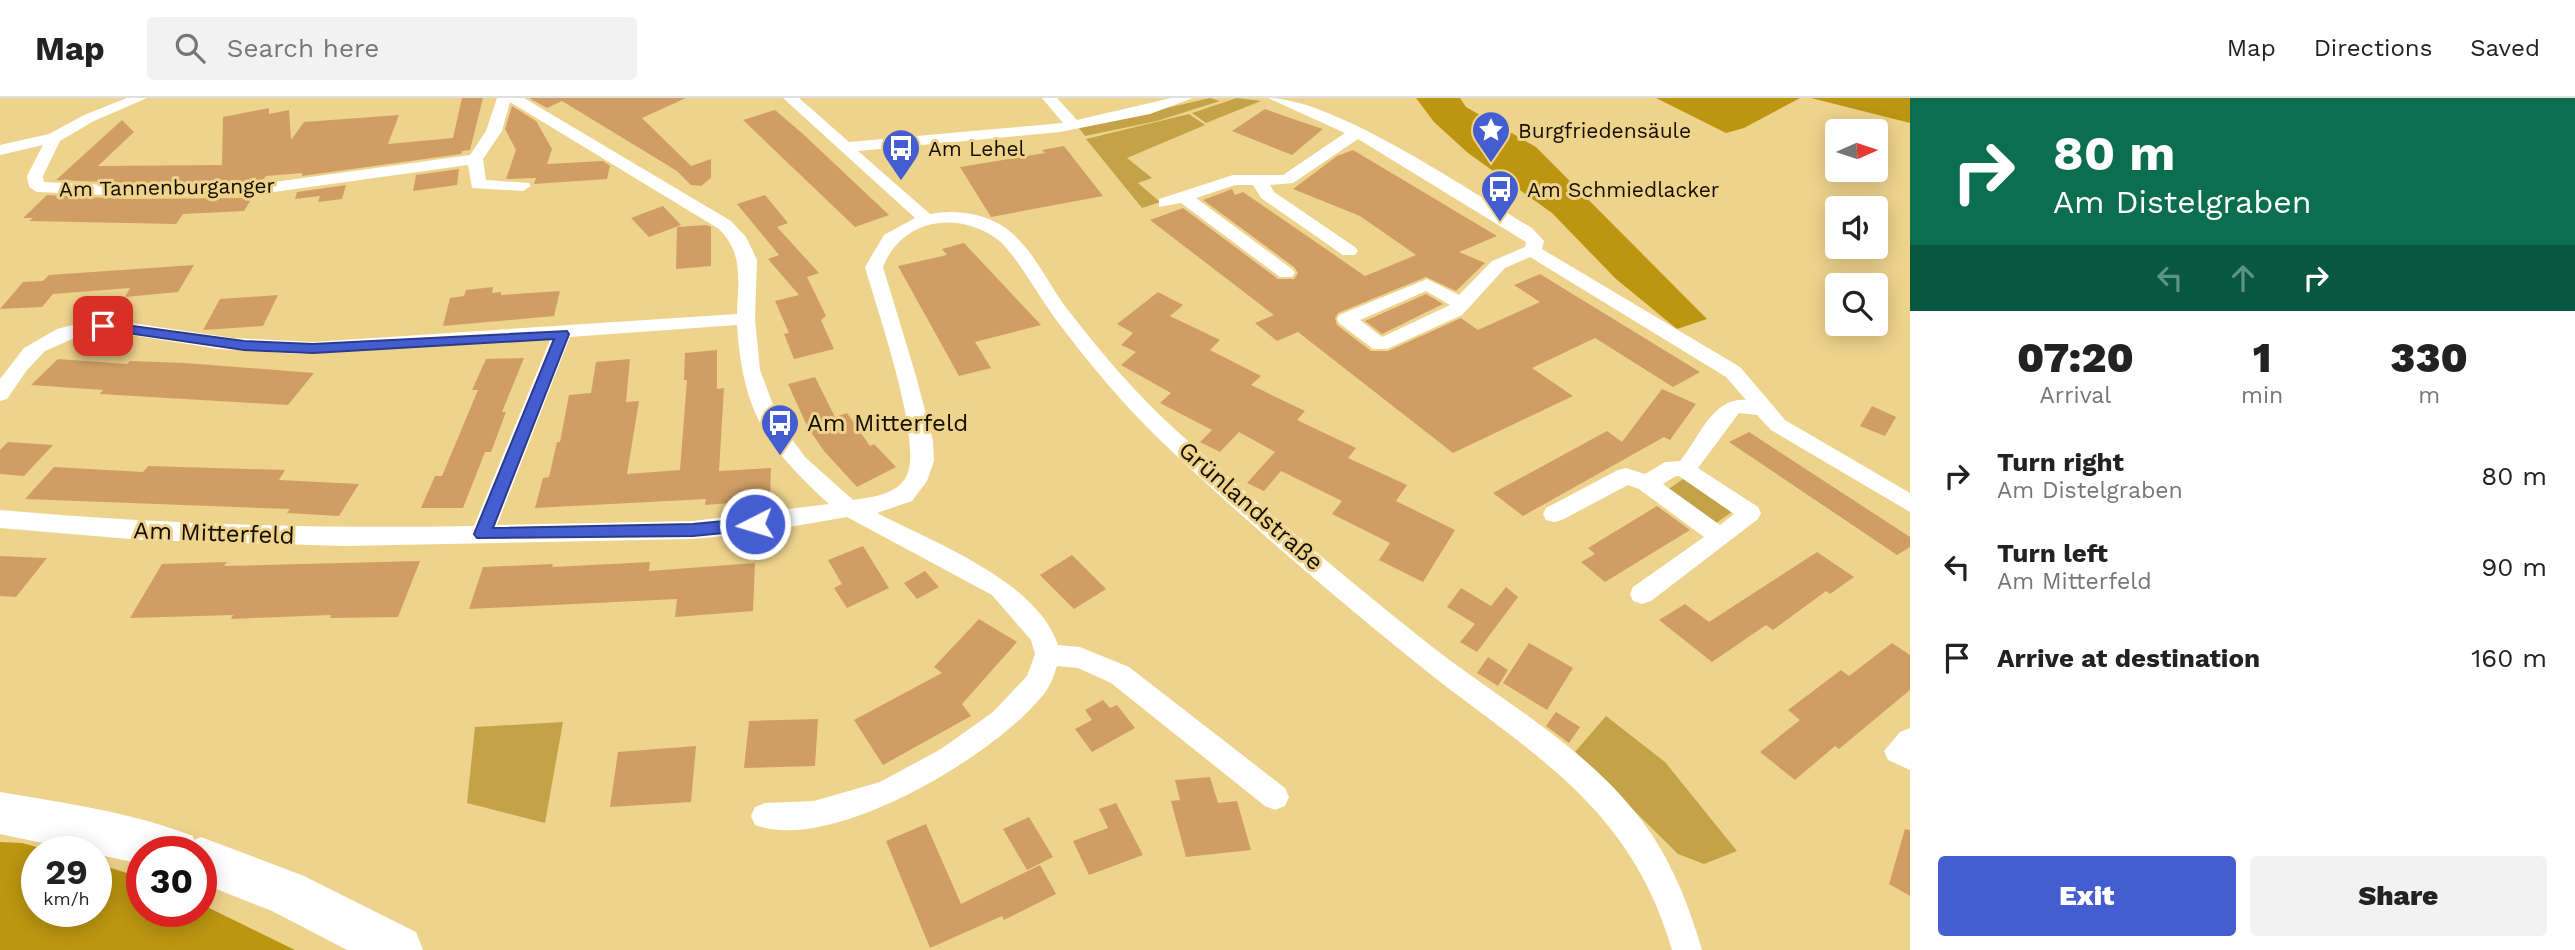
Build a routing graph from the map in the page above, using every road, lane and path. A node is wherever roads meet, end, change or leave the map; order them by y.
1 (140, 98) edge
2 (504, 98) edge
3 (514, 98) edge
4 (790, 98) edge
5 (1049, 98) edge
6 (1186, 98) edge
7 (1275, 98) edge
8 (1073, 125) junction
9 (1359, 133) junction
10 (54, 138) junction
11 (844, 147) junction
12 (0, 150) edge
13 (475, 159) junction
14 (1259, 180) junction
15 (523, 186) dead end
16 (1184, 197) junction
17 (1165, 203) dead end
18 (925, 219) junction
19 (1349, 251) dead end
20 (1533, 251) junction
21 (1286, 273) dead end
22 (1462, 304) junction
23 (746, 319) junction
24 (562, 334) junction
25 (0, 394) edge
26 (1760, 408) junction
27 (1684, 469) junction
28 (1647, 483) junction
29 (1910, 504) edge
30 (847, 507) junction
31 (1554, 514) dead end
32 (0, 519) edge
33 (482, 534) junction
34 (1721, 537) junction
35 (1642, 594) dead end
36 (1048, 654) junction
37 (1910, 740) edge
38 (1910, 758) edge
39 (1275, 797) dead end
40 (0, 813) edge
41 (765, 816) dead end
42 (126, 837) edge
43 (217, 866) edge
44 (398, 950) edge
45 (1687, 950) edge

1 - 10 street
2 - 13 street
3 - 23 street
4 - 11 street
5 - 8 street
6 - 8 street
7 - 9 street
8 - 11 street
9 - 14 street
9 - 20 street
10 - 12 street
10 - 13 street, Am Tannenburganger
11 - 18 street
13 - 15 street
14 - 16 street
14 - 19 street
16 - 17 street
16 - 21 street
18 - 30 street
18 - 45 street, Grünlandstraße
20 - 22 street
20 - 26 street
22 - 22 street
23 - 24 street
23 - 30 street
24 - 25 street
24 - 33 street
26 - 27 street
26 - 29 street
27 - 28 street
27 - 34 street
28 - 31 street
28 - 34 street
30 - 33 street, Am Mitterfeld
30 - 36 street
32 - 33 street, Am Mitterfeld
34 - 35 street
36 - 39 street
36 - 41 street
37 - 38 street
40 - 42 main road
43 - 44 main road

